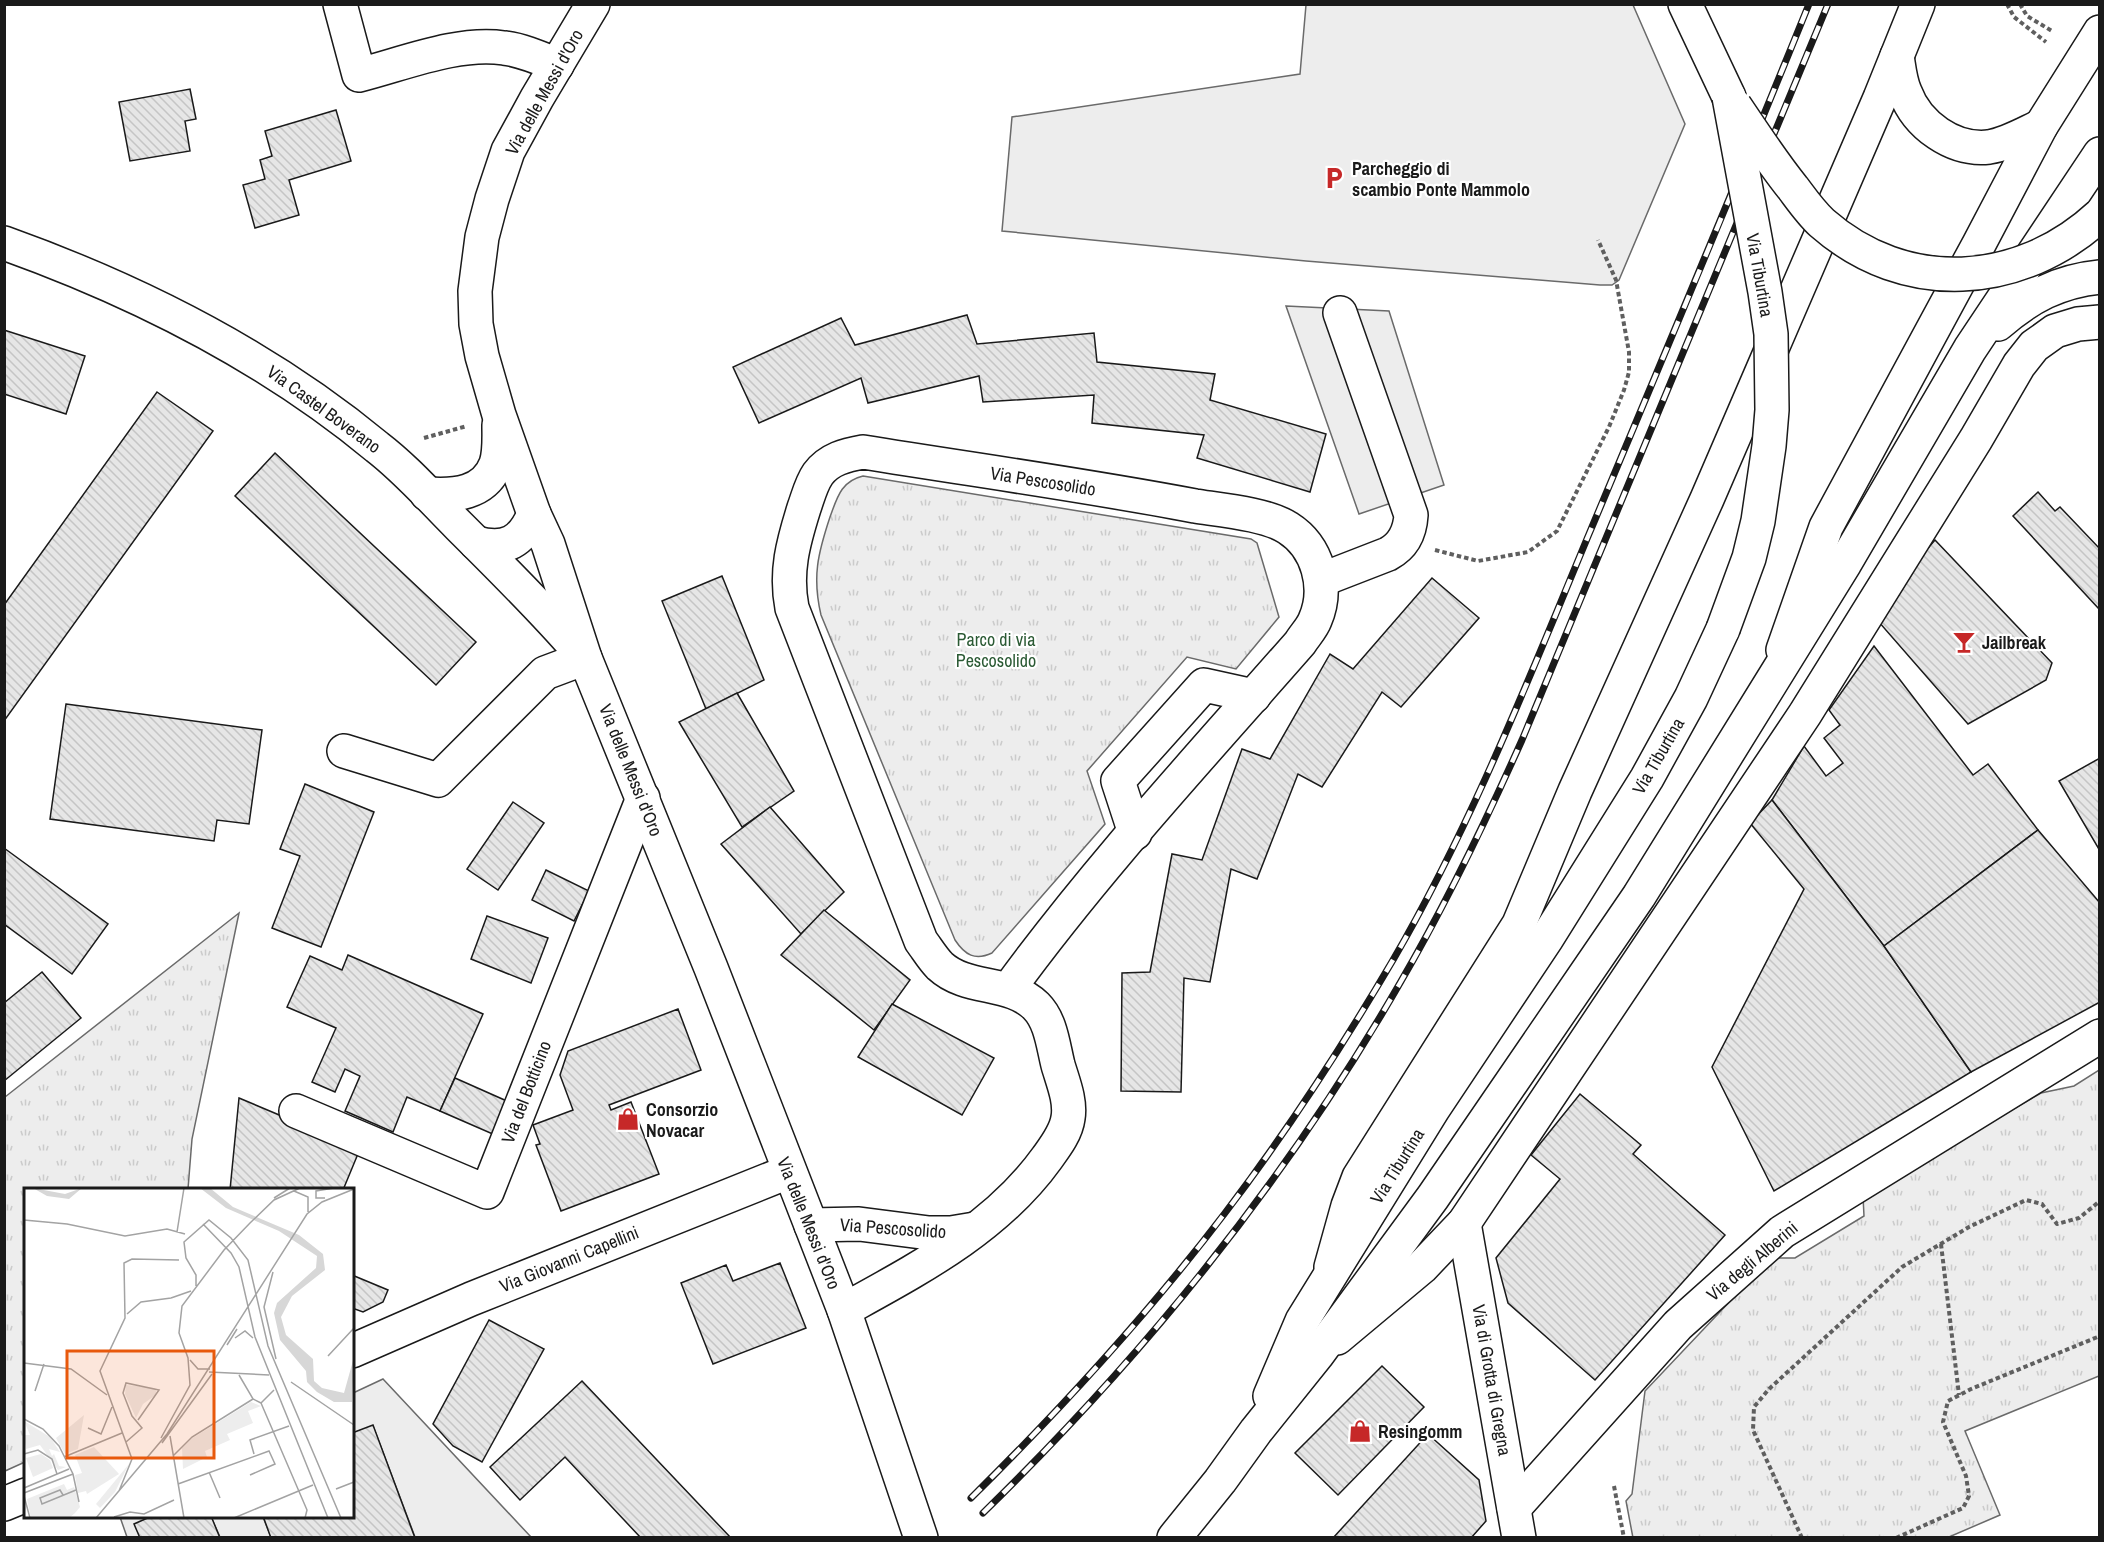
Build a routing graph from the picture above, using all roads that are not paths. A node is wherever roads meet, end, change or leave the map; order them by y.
1 (340, 4) edge
2 (593, 4) edge
3 (1685, 4) edge
4 (1918, 4) edge
5 (2100, 32) edge
6 (1897, 56) junction
7 (557, 65) junction
8 (1729, 97) junction
9 (2040, 126) junction
10 (2100, 154) edge
11 (2100, 215) edge
12 (4, 243) edge
13 (2100, 277) edge
14 (1340, 313) dead end
15 (2100, 322) edge
16 (1970, 350) junction
17 (499, 415) junction
18 (427, 494) junction
19 (534, 514) junction
20 (476, 543) junction
21 (1321, 580) junction
22 (585, 658) junction
23 (1773, 680) junction
24 (1254, 696) junction
25 (344, 751) dead end
26 (643, 798) junction
27 (1135, 833) junction
28 (1008, 990) junction
29 (2100, 1036) edge
30 (296, 1111) dead end
31 (788, 1172) junction
32 (1464, 1223) junction
33 (811, 1225) junction
34 (975, 1229) junction
35 (1329, 1276) junction
36 (844, 1310) junction
37 (354, 1350) edge
38 (1317, 1355) junction
39 (1256, 1431) junction
40 (1516, 1523) edge
41 (913, 1533) edge
42 (1174, 1538) edge

1 - 7 street
2 - 7 street, Via delle Messi d'Oro
3 - 8 street, Via Tiburtina
4 - 6 street
5 - 9 street
6 - 9 street
6 - 35 street
7 - 17 street, Via delle Messi d'Oro
8 - 11 street, bridge
8 - 35 street, Via Tiburtina, bridge
9 - 23 street
10 - 16 street, Via Tiburtina
12 - 18 street, Via Castel Boverano
13 - 16 street
14 - 21 street
15 - 32 street, Via Tiburtina
16 - 23 street, Via Tiburtina
17 - 18 street
17 - 19 street, Via delle Messi d'Oro
18 - 20 street, Via Castel Boverano
19 - 20 street
19 - 22 street, Via delle Messi d'Oro
20 - 22 street, Via Castel Boverano
21 - 24 street, Via Pescosolido
21 - 28 street, Via Pescosolido
22 - 25 street
22 - 26 street, Via delle Messi d'Oro
23 - 38 street, Via Tiburtina
24 - 27 street, Via Pescosolido
24 - 27 street
26 - 30 street, Via del Botticino
26 - 31 street, Via delle Messi d'Oro
27 - 28 street, Via Pescosolido
28 - 34 street, Via Pescosolido
29 - 40 street, Via degli Alberini
31 - 33 street, Via delle Messi d'Oro
31 - 37 street, Via Giovanni Capellini
32 - 38 street, Via Tiburtina
32 - 40 street, Via di Grotta di Gregna
33 - 34 street, Via Pescosolido
33 - 36 street, Via delle Messi d'Oro
34 - 36 street, Via Pescosolido
35 - 39 street, Via Tiburtina
36 - 41 street, Via delle Messi d'Oro
38 - 39 street, Via Tiburtina
39 - 42 street, Via Tiburtina

